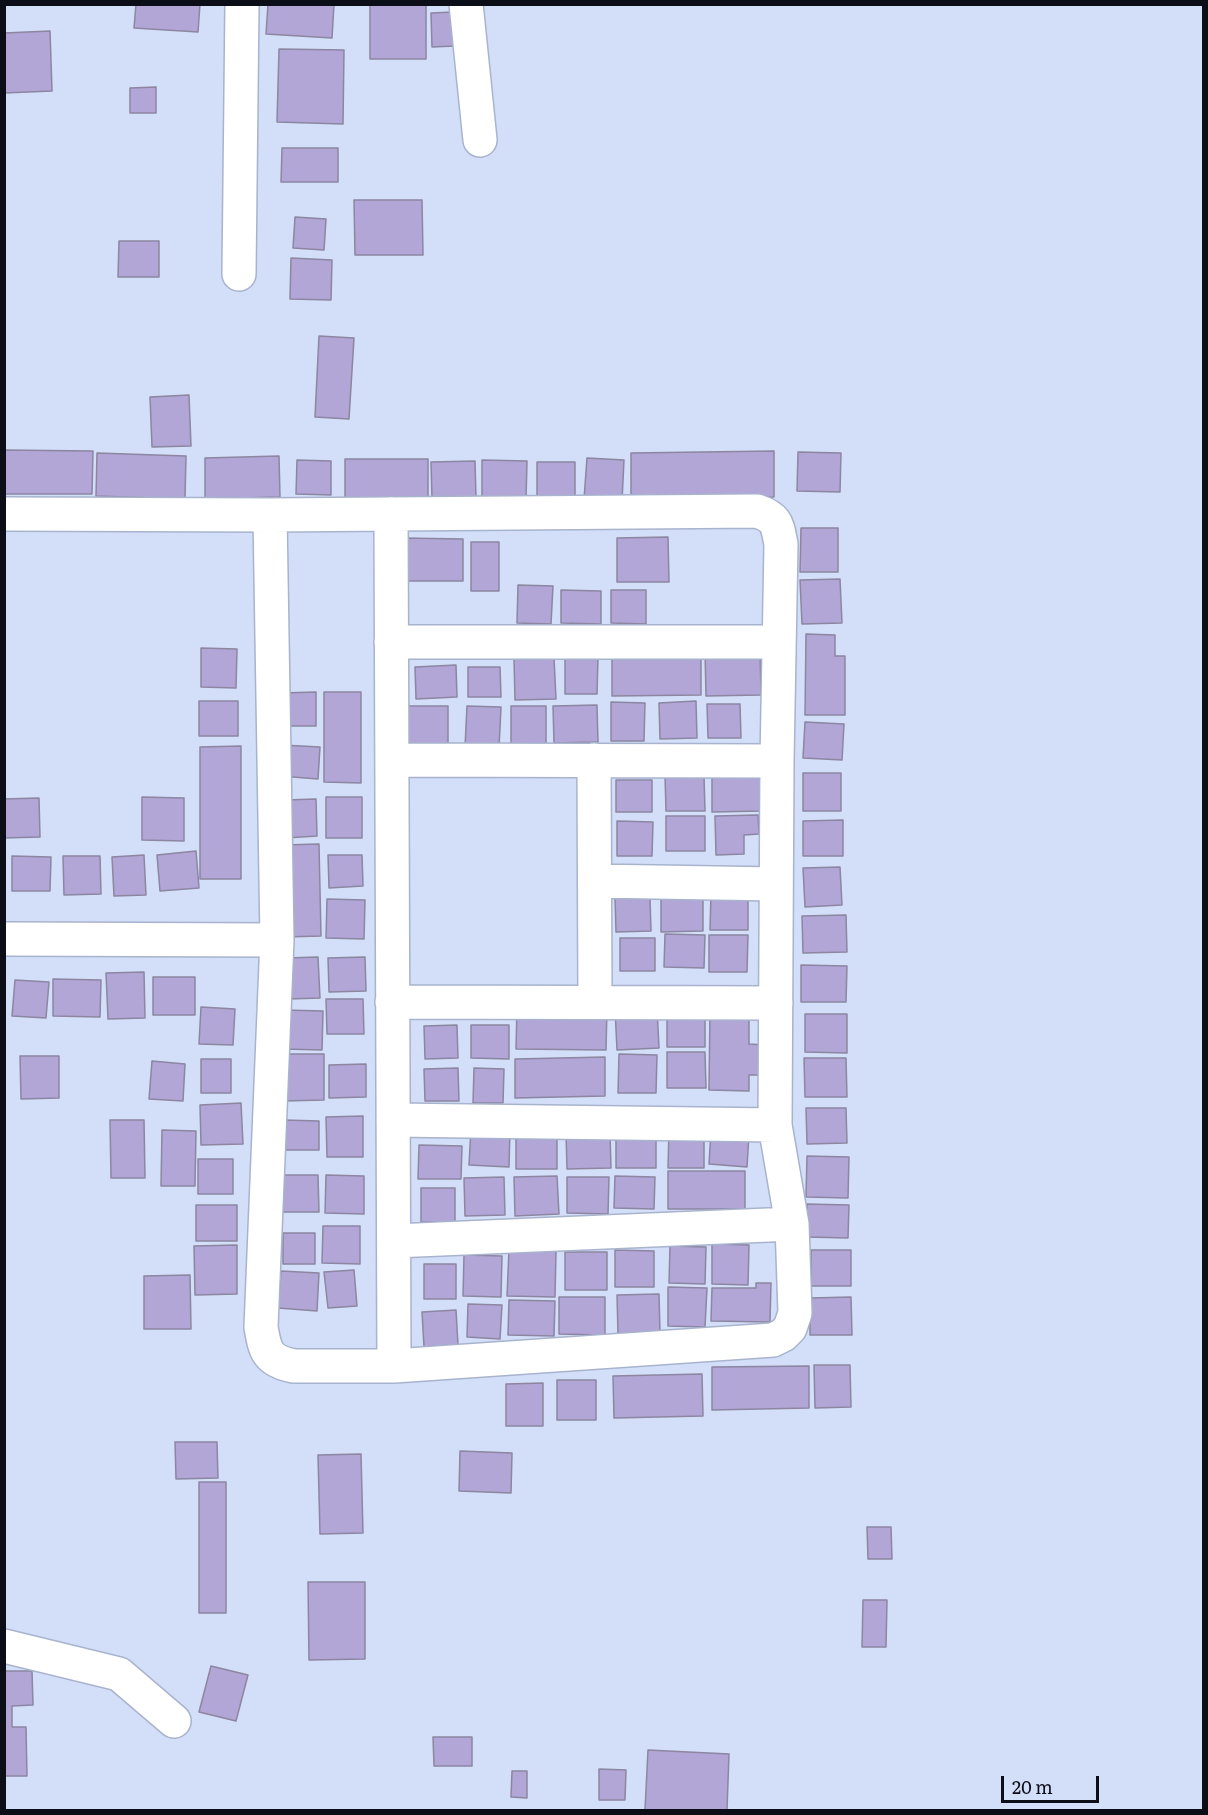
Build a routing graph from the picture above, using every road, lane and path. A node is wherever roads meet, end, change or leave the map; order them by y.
1 (242, 4) edge
2 (465, 4) edge
3 (480, 140) dead end
4 (239, 274) dead end
5 (4, 514) edge
6 (391, 514) junction
7 (270, 515) junction
8 (391, 642) junction
9 (779, 642) junction
10 (392, 760) junction
11 (594, 760) junction
12 (777, 761) junction
13 (595, 880) junction
14 (776, 884) junction
15 (4, 939) edge
16 (277, 940) junction
17 (392, 1002) junction
18 (595, 1002) junction
19 (776, 1003) junction
20 (393, 1120) junction
21 (775, 1125) junction
22 (792, 1224) junction
23 (393, 1241) junction
24 (393, 1366) junction
25 (4, 1646) edge
26 (174, 1721) dead end

1 - 4 street
2 - 3 street
5 - 7 street
6 - 7 street
6 - 8 street
6 - 9 street
7 - 16 street
8 - 9 street
8 - 10 street
9 - 12 street
10 - 11 street
10 - 17 street
11 - 12 street
11 - 13 street
12 - 14 street
13 - 14 street
13 - 18 street
14 - 19 street
15 - 16 street
16 - 24 street
17 - 18 street
17 - 20 street
18 - 19 street
19 - 21 street
20 - 21 street
20 - 23 street
21 - 22 street
22 - 23 street
22 - 24 street
23 - 24 street
25 - 26 street

